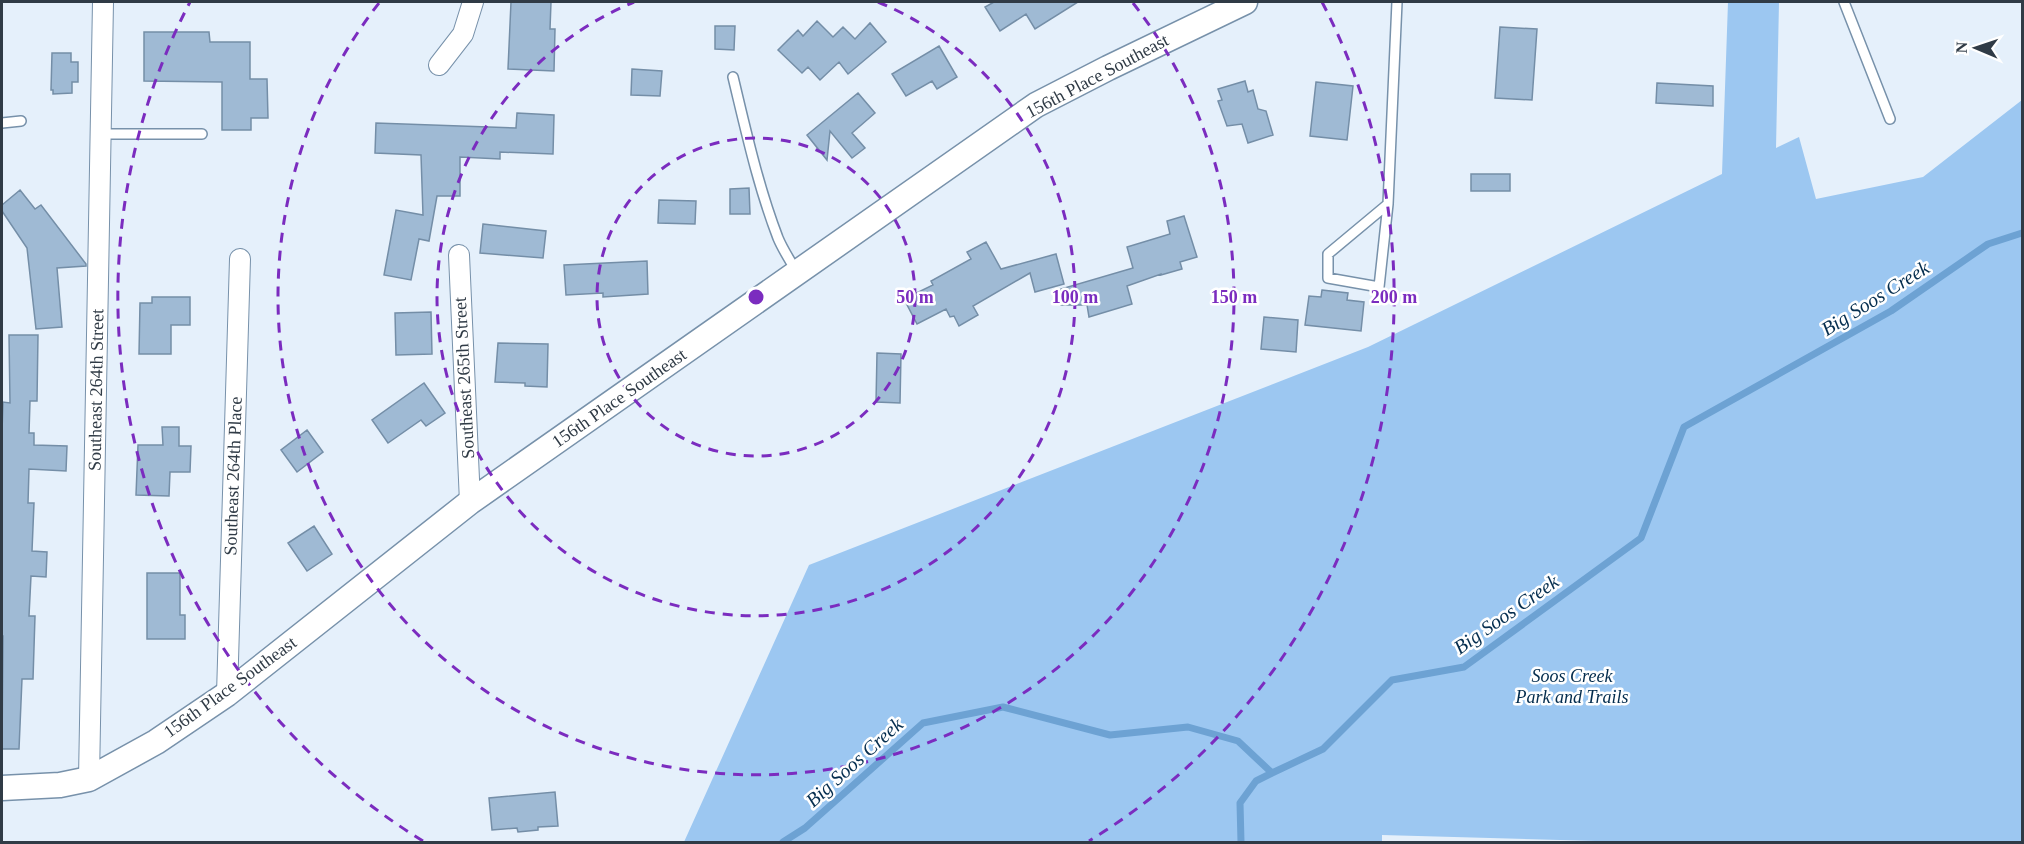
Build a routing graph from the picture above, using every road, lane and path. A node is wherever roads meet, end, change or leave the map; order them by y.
1 (103, 2) edge
2 (473, 2) edge
3 (1245, 2) edge
4 (1397, 2) edge
5 (1844, 2) edge
6 (439, 65) dead end
7 (733, 77) dead end
8 (1890, 119) dead end
9 (21, 121) dead end
10 (2, 123) edge
11 (101, 134) junction
12 (202, 134) dead end
13 (1388, 204) junction
14 (459, 255) dead end
15 (240, 259) dead end
16 (797, 273) junction
17 (470, 502) junction
18 (227, 694) junction
19 (89, 779) junction
20 (2, 788) edge

1 - 11 street, Southeast 264th Street
2 - 6 street
3 - 16 street, 156th Place Southeast
4 - 13 lane
5 - 8 lane
7 - 16 lane
9 - 10 lane
11 - 12 lane
11 - 19 street, Southeast 264th Street
13 - 13 lane
14 - 17 street, Southeast 265th Street
15 - 18 street, Southeast 264th Place
16 - 17 street, 156th Place Southeast
17 - 18 street, 156th Place Southeast
18 - 19 street, 156th Place Southeast
19 - 20 street, 156th Place Southeast

